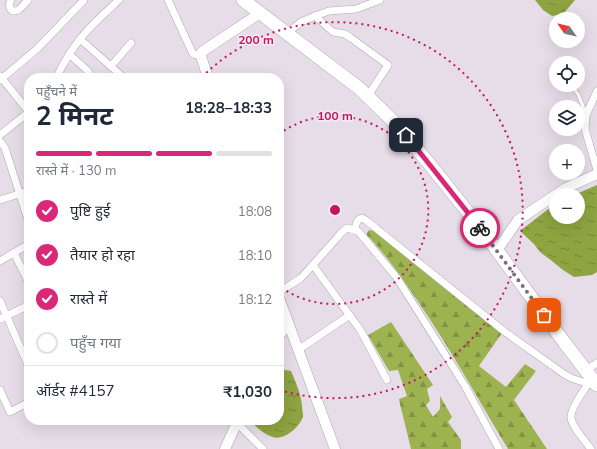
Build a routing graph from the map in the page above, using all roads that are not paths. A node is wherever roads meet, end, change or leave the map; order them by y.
1 (11, 0) edge
2 (28, 0) edge
3 (84, 0) edge
4 (119, 0) edge
5 (168, 0) edge
6 (243, 0) edge
7 (253, 0) edge
8 (380, 0) edge
9 (260, 13) junction
10 (315, 16) junction
11 (292, 29) junction
12 (80, 39) junction
13 (131, 43) dead end
14 (69, 54) junction
15 (201, 56) junction
16 (111, 66) junction
17 (59, 73) edge
18 (89, 73) edge
19 (119, 73) edge
20 (206, 73) edge
21 (1, 78) edge
22 (597, 91) edge
23 (576, 92) edge
24 (370, 93) junction
25 (24, 106) edge
26 (586, 115) junction
27 (24, 116) edge
28 (0, 135) edge
29 (0, 141) edge
30 (595, 157) edge
31 (597, 170) edge
32 (597, 174) edge
33 (24, 193) edge
34 (20, 194) junction
35 (0, 200) edge
36 (24, 207) edge
37 (355, 230) junction
38 (24, 247) edge
39 (498, 249) junction
40 (14, 252) junction
41 (0, 261) edge
42 (313, 265) junction
43 (24, 273) edge
44 (284, 289) edge
45 (0, 301) edge
46 (24, 307) edge
47 (350, 315) junction
48 (3, 317) edge
49 (284, 323) edge
50 (298, 350) junction
51 (24, 355) edge
52 (595, 377) edge
53 (388, 380) dead end
54 (0, 390) edge
55 (24, 405) edge
56 (236, 425) edge
57 (241, 425) edge
58 (225, 449) edge
59 (262, 449) edge
60 (334, 449) edge
61 (499, 449) edge
62 (591, 449) edge

1 - 2 street
3 - 21 street
4 - 12 street
5 - 15 street
6 - 9 highway
7 - 11 highway
8 - 10 street
9 - 15 street
9 - 24 highway
10 - 11 street
10 - 24 street
11 - 24 highway
12 - 14 street
12 - 16 street
13 - 16 street
14 - 17 street
14 - 18 street
15 - 20 street
16 - 19 street
21 - 25 street
22 - 26 street
23 - 26 lane
24 - 39 highway
26 - 30 street
27 - 28 street
29 - 34 street
30 - 31 street
32 - 39 street
33 - 34 street
34 - 35 street
34 - 36 street
37 - 42 street
37 - 52 street
37 - 61 street
38 - 40 street
39 - 52 highway
39 - 52 highway
40 - 41 street
40 - 43 street
42 - 44 street
42 - 47 street
45 - 48 street
46 - 48 street
47 - 50 street
47 - 53 street
48 - 51 street
49 - 50 street
50 - 60 street
52 - 62 street
54 - 55 street
56 - 58 street
57 - 59 street

